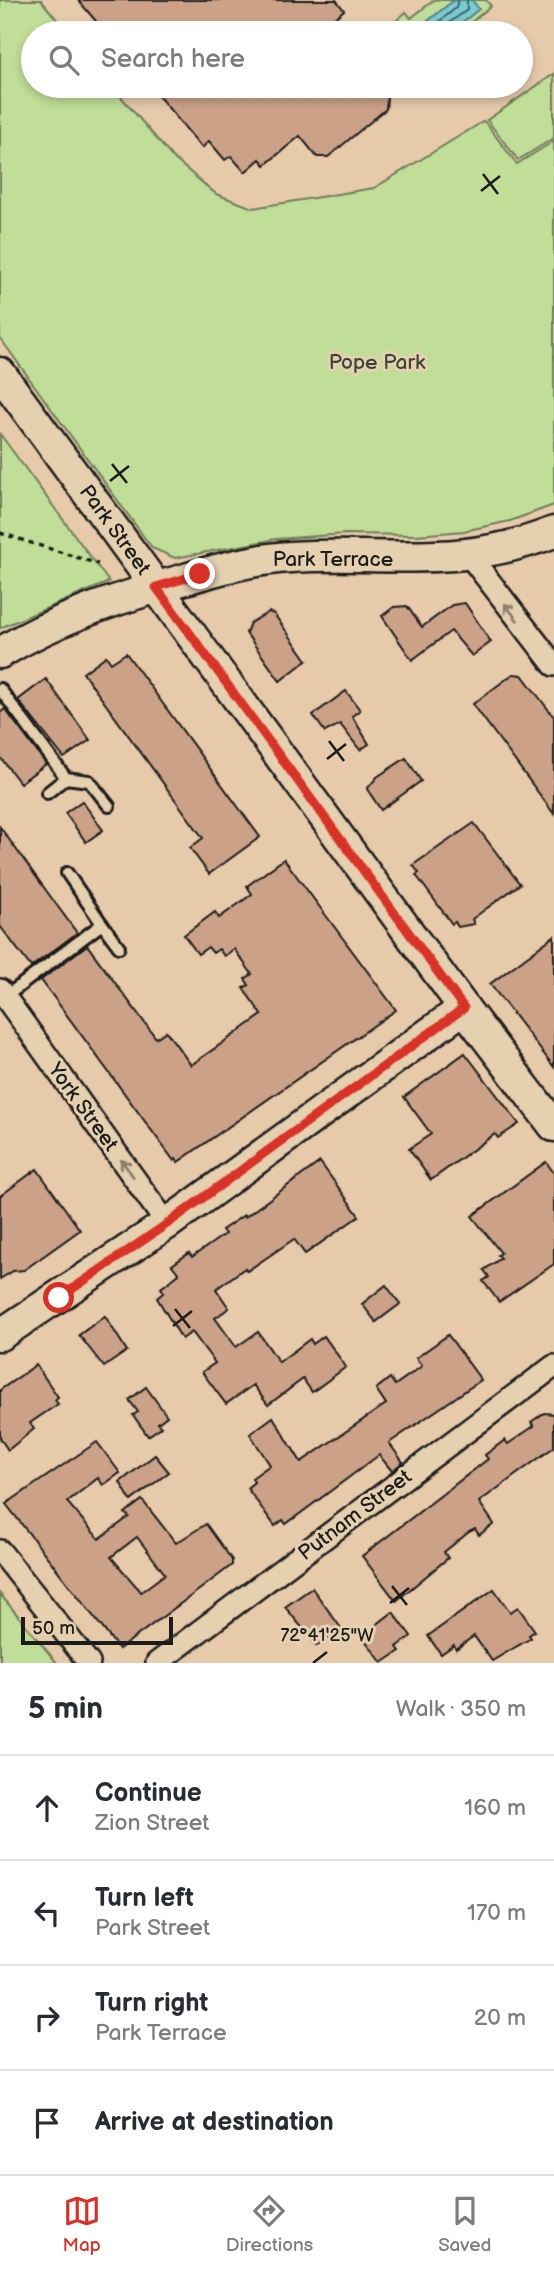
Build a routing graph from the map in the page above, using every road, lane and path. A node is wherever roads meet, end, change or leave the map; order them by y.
1 (0, 373) edge
2 (554, 532) edge
3 (0, 533) edge
4 (469, 555) junction
5 (98, 564) dead end
6 (156, 587) junction
7 (0, 653) edge
8 (554, 665) edge
9 (0, 689) edge
10 (66, 778) junction
11 (47, 793) dead end
12 (108, 806) dead end
13 (66, 873) dead end
14 (102, 924) junction
15 (119, 947) dead end
16 (3, 993) edge
17 (464, 1008) junction
18 (554, 1126) edge
19 (167, 1224) junction
20 (0, 1335) edge
21 (554, 1366) edge
22 (0, 1551) edge
23 (89, 1663) edge
24 (157, 1663) edge

1 - 6 main road, Park Street
2 - 4 main road, Park Terrace
3 - 5 path
4 - 6 main road, Park Terrace
8 -> 4 street
6 - 7 main road, Park Terrace
6 - 17 main road, Park Street
9 - 10 lane
10 - 11 lane
10 - 12 lane
13 - 14 lane
14 - 15 lane
14 - 16 lane
19 -> 16 street, York Street
17 - 18 main road, Park Street
17 - 19 main road
19 - 20 main road
21 - 24 street, Putnam Street
22 - 23 street

